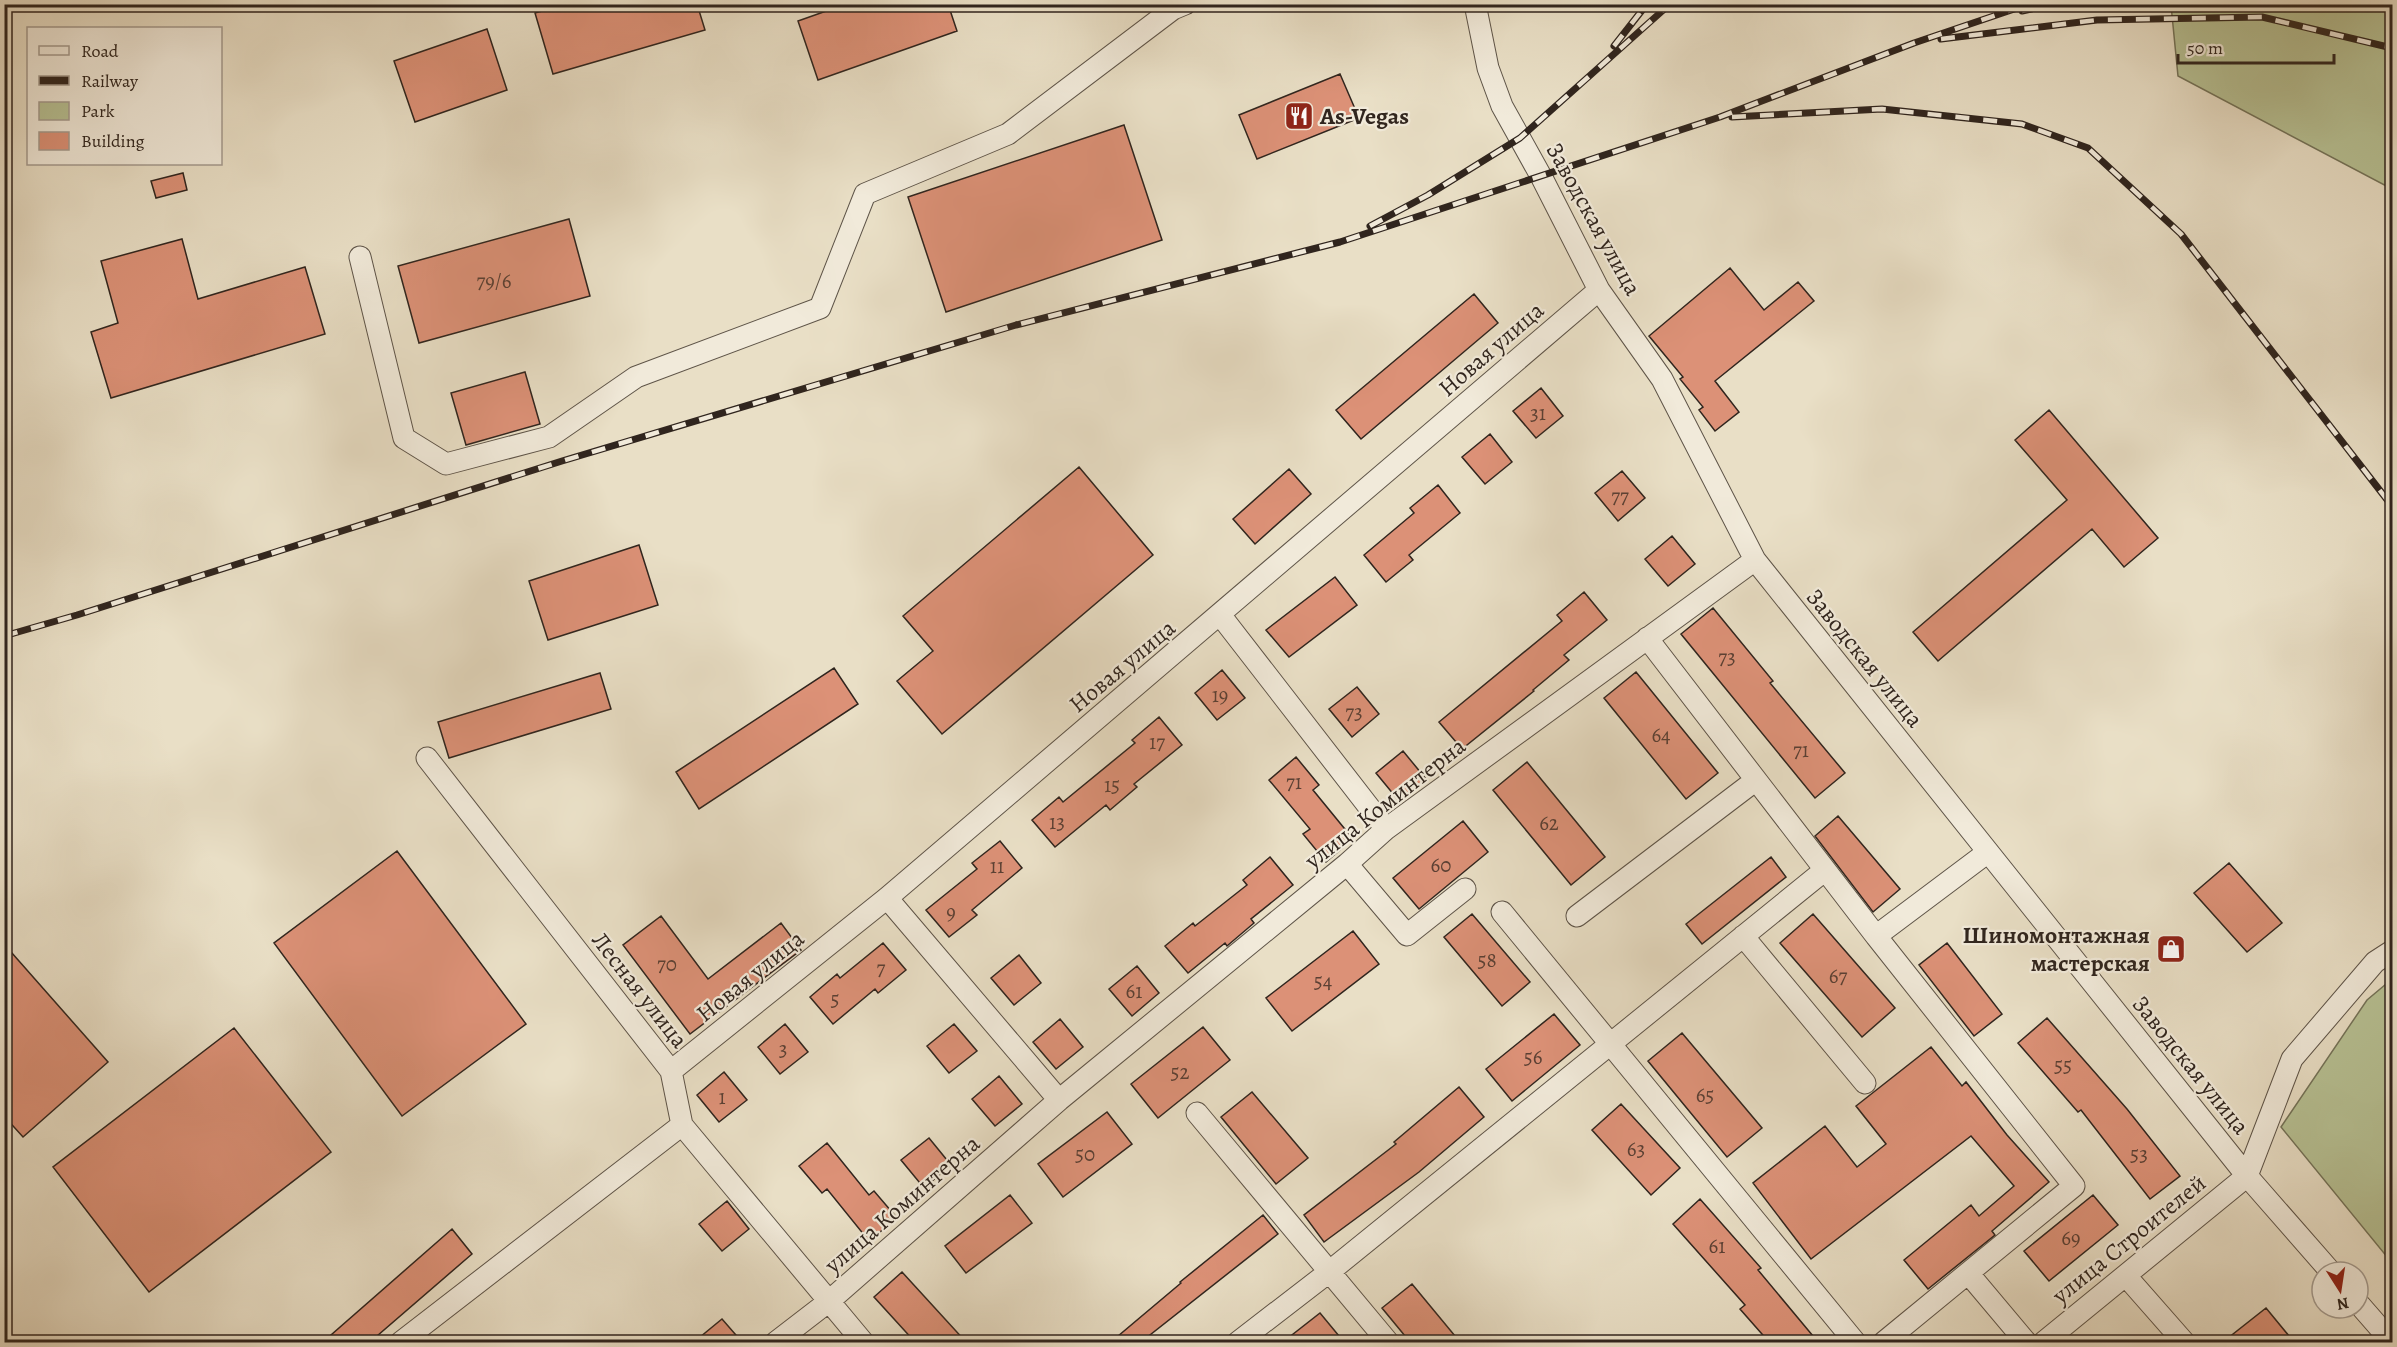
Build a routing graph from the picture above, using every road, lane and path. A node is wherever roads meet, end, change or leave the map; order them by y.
1 (1185, 4) edge
2 (1475, 4) edge
3 (360, 257) dead end
4 (1599, 290) junction
5 (1755, 560) junction
6 (1221, 616) junction
7 (1647, 638) junction
8 (427, 758) dead end
9 (1756, 780) junction
10 (1386, 829) junction
11 (1988, 852) junction
12 (1347, 864) junction
13 (1825, 870) junction
14 (1465, 889) dead end
15 (887, 898) junction
16 (1502, 912) dead end
17 (1577, 916) dead end
18 (1743, 936) junction
19 (1876, 936) junction
20 (2392, 951) edge
21 (1610, 1044) junction
22 (671, 1071) junction
23 (1865, 1083) dead end
24 (1059, 1100) junction
25 (1197, 1113) dead end
26 (682, 1125) junction
27 (2247, 1176) junction
28 (2320, 1260) edge
29 (1329, 1272) junction
30 (1968, 1273) junction
31 (2126, 1276) junction
32 (828, 1302) junction
33 (2370, 1317) edge
34 (400, 1342) edge
35 (776, 1342) edge
36 (863, 1342) edge
37 (1238, 1342) edge
38 (1388, 1342) edge
39 (1855, 1342) edge
40 (1884, 1342) edge
41 (2026, 1342) edge
42 (2044, 1342) edge
43 (2184, 1342) edge
44 (2392, 1342) edge

1 - 3 street
2 - 4 street, Заводская улица
4 - 5 street, Заводская улица
4 - 6 street, Новая улица
5 - 7 street, улица Коминтерна
5 - 11 street, Заводская улица
6 - 10 street
6 - 15 street, Новая улица
7 - 9 street
7 - 10 street, улица Коминтерна
8 - 22 street, Лесная улица
9 - 13 street
9 - 17 street
10 - 12 street, улица Коминтерна
11 - 19 street
11 - 27 street, Заводская улица
12 - 14 street
12 - 24 street, улица Коминтерна
13 - 18 street
13 - 19 street
15 - 22 street, Новая улица
15 - 24 street
16 - 21 street
18 - 21 street
18 - 23 street
19 - 30 street
20 - 27 street
21 - 29 street
21 - 39 street
22 - 26 street, Лесная улица
24 - 32 street, улица Коминтерна
25 - 29 street
26 - 32 street, Лесная улица
26 - 34 street
27 - 28 street, Заводская улица
27 - 31 street, улица Строителей
29 - 37 street
29 - 38 street
30 - 40 street
30 - 41 street
31 - 42 street, улица Строителей
31 - 43 street
32 - 35 street, улица Коминтерна
32 - 36 street, Лесная улица
33 - 44 street

